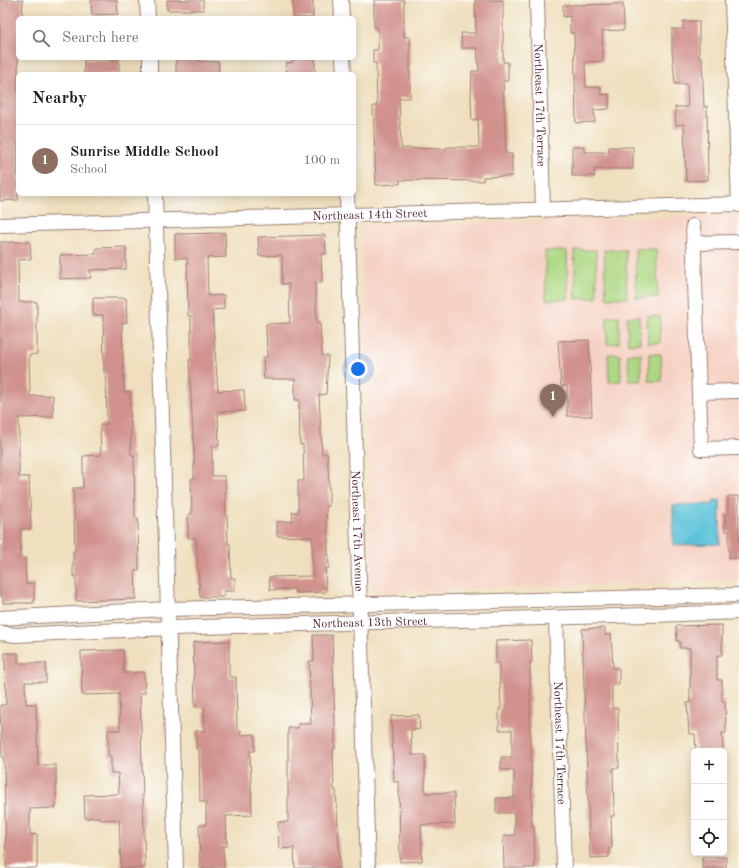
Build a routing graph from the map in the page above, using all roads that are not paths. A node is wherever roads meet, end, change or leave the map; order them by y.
1 (147, 0) edge
2 (341, 0) edge
3 (537, 0) edge
4 (732, 0) edge
5 (148, 16) edge
6 (342, 16) edge
7 (150, 60) edge
8 (343, 60) edge
9 (150, 72) edge
10 (344, 72) edge
11 (738, 142) edge
12 (155, 196) edge
13 (347, 196) edge
14 (739, 204) edge
15 (543, 210) junction
16 (348, 216) junction
17 (156, 220) junction
18 (0, 225) edge
19 (693, 226) dead end
20 (739, 242) edge
21 (693, 243) junction
22 (739, 391) edge
23 (698, 392) junction
24 (739, 448) edge
25 (739, 595) edge
26 (359, 604) junction
27 (167, 609) junction
28 (739, 612) edge
29 (0, 618) edge
30 (556, 619) junction
31 (360, 622) junction
32 (167, 627) junction
33 (0, 632) edge
34 (176, 868) edge
35 (368, 868) edge
36 (564, 868) edge

1 - 5 street
2 - 6 street
3 - 15 street, Northeast 17th Terrace
4 - 11 street
7 - 9 street
8 - 10 street
11 - 14 street
12 - 17 street
13 - 16 street, Northeast 17th Avenue
14 - 15 street, Northeast 14th Street
15 - 16 street, Northeast 14th Street
16 - 17 street, Northeast 14th Street
16 - 26 street, Northeast 17th Avenue
17 - 18 street, Northeast 14th Street
17 - 27 street
19 - 21 street
20 - 21 street
21 - 23 street
22 - 23 street
23 - 24 street
25 - 26 street, Northeast 13th Street
26 - 27 street, Northeast 13th Street
26 - 31 street, Northeast 17th Avenue
27 - 29 street, Northeast 13th Street
27 - 32 street
28 - 30 street, Northeast 13th Street
30 - 31 street, Northeast 13th Street
30 - 36 street, Northeast 17th Terrace
31 - 32 street, Northeast 13th Street
31 - 35 street, Northeast 17th Avenue
32 - 33 street, Northeast 13th Street
32 - 34 street

